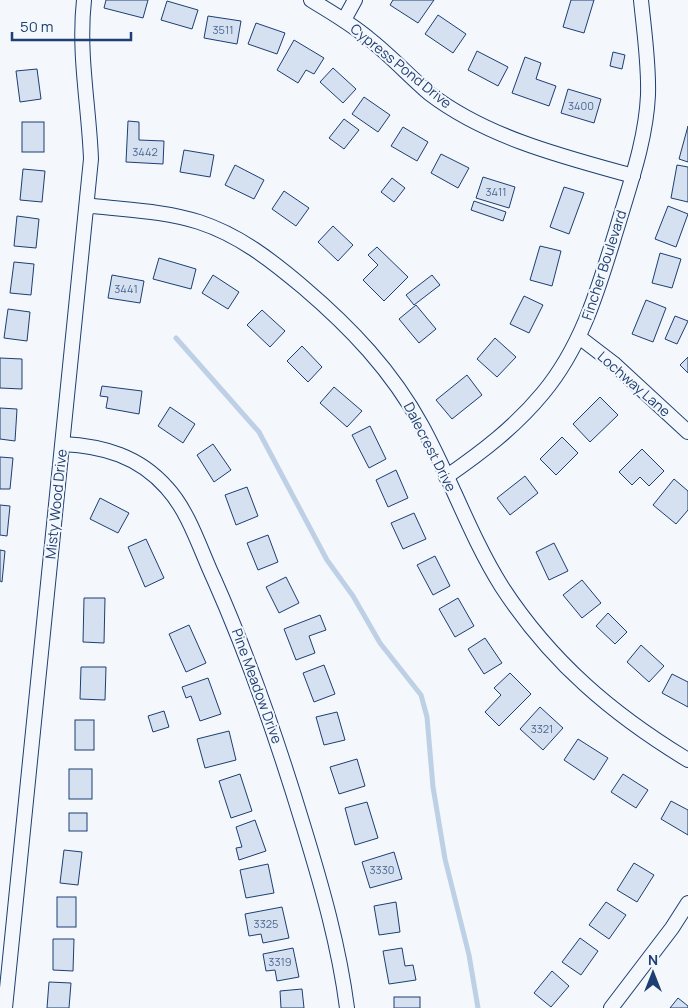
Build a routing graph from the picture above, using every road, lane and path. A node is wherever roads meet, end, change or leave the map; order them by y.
1 (84, 0) edge
2 (311, 0) edge
3 (355, 0) edge
4 (641, 0) edge
5 (344, 20) junction
6 (633, 176) junction
7 (87, 208) junction
8 (579, 337) junction
9 (688, 432) edge
10 (62, 444) junction
11 (446, 477) junction
12 (688, 760) edge
13 (688, 903) edge
14 (5, 1008) edge
15 (347, 1008) edge
16 (611, 1008) edge

1 - 7 street, Misty Wood Drive
2 - 5 street, Cypress Pond Drive
3 - 5 street
4 - 6 street, Fincher Boulevard
5 - 6 street, Cypress Pond Drive
6 - 8 street, Fincher Boulevard
7 - 10 street, Misty Wood Drive
7 - 11 street, Dalecrest Drive
8 - 9 street, Lochway Lane
8 - 11 street, Fincher Boulevard
10 - 14 street, Misty Wood Drive
10 - 15 street, Pine Meadow Drive
11 - 12 street, Dalecrest Drive
13 - 16 street

